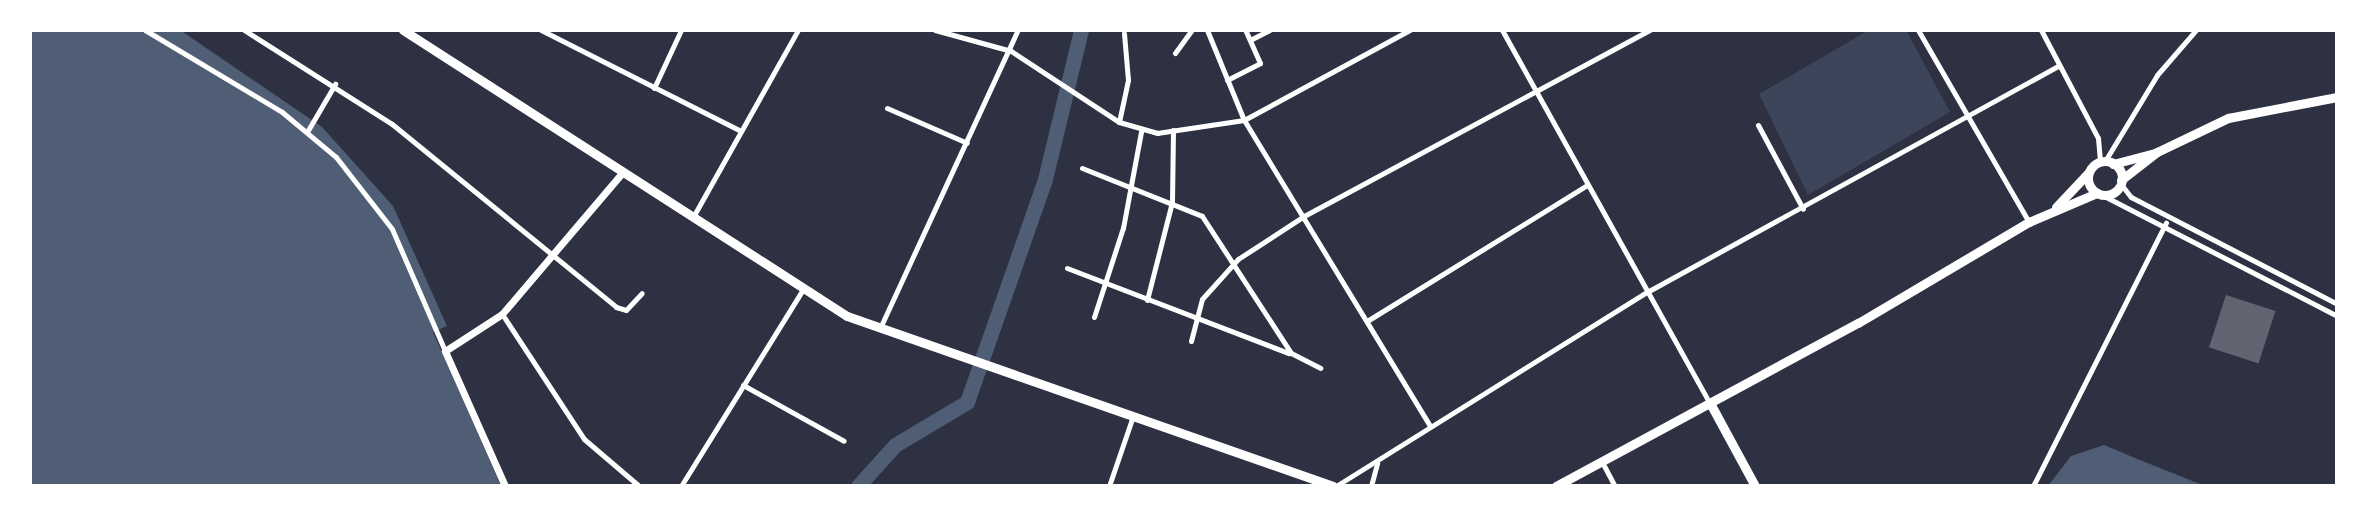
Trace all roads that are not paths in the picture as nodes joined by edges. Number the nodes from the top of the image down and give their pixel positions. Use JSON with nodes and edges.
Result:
{"nodes":[{"id":1,"x":145,"y":30,"type":"edge"},
{"id":2,"x":244,"y":30,"type":"edge"},
{"id":3,"x":403,"y":30,"type":"edge"},
{"id":4,"x":541,"y":30,"type":"edge"},
{"id":5,"x":681,"y":30,"type":"edge"},
{"id":6,"x":798,"y":30,"type":"edge"},
{"id":7,"x":934,"y":30,"type":"edge"},
{"id":8,"x":1018,"y":30,"type":"edge"},
{"id":9,"x":1192,"y":30,"type":"edge"},
{"id":10,"x":1207,"y":30,"type":"edge"},
{"id":11,"x":1245,"y":30,"type":"edge"},
{"id":12,"x":1270,"y":30,"type":"edge"},
{"id":13,"x":1410,"y":30,"type":"edge"},
{"id":14,"x":1502,"y":30,"type":"edge"},
{"id":15,"x":1650,"y":30,"type":"edge"},
{"id":16,"x":1918,"y":30,"type":"edge"},
{"id":17,"x":2041,"y":30,"type":"edge"},
{"id":18,"x":2193,"y":31,"type":"edge"},
{"id":19,"x":1124,"y":33,"type":"dead end"},
{"id":20,"x":1250,"y":40,"type":"junction"},
{"id":21,"x":1011,"y":51,"type":"junction"},
{"id":22,"x":1174,"y":53,"type":"dead end"},
{"id":23,"x":2058,"y":66,"type":"junction"},
{"id":24,"x":1227,"y":80,"type":"junction"},
{"id":25,"x":335,"y":84,"type":"junction"},
{"id":26,"x":654,"y":88,"type":"junction"},
{"id":27,"x":1536,"y":88,"type":"junction"},
{"id":28,"x":2337,"y":97,"type":"edge"},
{"id":29,"x":887,"y":108,"type":"dead end"},
{"id":30,"x":1967,"y":117,"type":"junction"},
{"id":31,"x":1244,"y":120,"type":"junction"},
{"id":32,"x":1119,"y":122,"type":"junction"},
{"id":33,"x":1758,"y":125,"type":"dead end"},
{"id":34,"x":741,"y":130,"type":"junction"},
{"id":35,"x":1173,"y":130,"type":"junction"},
{"id":36,"x":307,"y":132,"type":"junction"},
{"id":37,"x":1141,"y":132,"type":"junction"},
{"id":38,"x":967,"y":143,"type":"junction"},
{"id":39,"x":2157,"y":152,"type":"junction"},
{"id":40,"x":2106,"y":162,"type":"junction"},
{"id":41,"x":1082,"y":168,"type":"dead end"},
{"id":42,"x":2089,"y":172,"type":"junction"},
{"id":43,"x":622,"y":173,"type":"junction"},
{"id":44,"x":2121,"y":182,"type":"junction"},
{"id":45,"x":1587,"y":185,"type":"junction"},
{"id":46,"x":1129,"y":190,"type":"junction"},
{"id":47,"x":2100,"y":194,"type":"junction"},
{"id":48,"x":1172,"y":202,"type":"junction"},
{"id":49,"x":1803,"y":209,"type":"junction"},
{"id":50,"x":2054,"y":209,"type":"junction"},
{"id":51,"x":1304,"y":216,"type":"junction"},
{"id":52,"x":691,"y":219,"type":"junction"},
{"id":53,"x":2029,"y":222,"type":"junction"},
{"id":54,"x":2166,"y":224,"type":"junction"},
{"id":55,"x":552,"y":259,"type":"junction"},
{"id":56,"x":1230,"y":266,"type":"junction"},
{"id":57,"x":1067,"y":268,"type":"dead end"},
{"id":58,"x":1106,"y":282,"type":"junction"},
{"id":59,"x":802,"y":291,"type":"junction"},
{"id":60,"x":1647,"y":292,"type":"junction"},
{"id":61,"x":642,"y":293,"type":"dead end"},
{"id":62,"x":1147,"y":300,"type":"junction"},
{"id":63,"x":2337,"y":304,"type":"edge"},
{"id":64,"x":502,"y":314,"type":"junction"},
{"id":65,"x":2337,"y":316,"type":"edge"},
{"id":66,"x":1094,"y":317,"type":"dead end"},
{"id":67,"x":1195,"y":319,"type":"junction"},
{"id":68,"x":1367,"y":321,"type":"junction"},
{"id":69,"x":880,"y":328,"type":"junction"},
{"id":70,"x":1191,"y":340,"type":"dead end"},
{"id":71,"x":445,"y":351,"type":"junction"},
{"id":72,"x":1291,"y":353,"type":"junction"},
{"id":73,"x":1320,"y":368,"type":"dead end"},
{"id":74,"x":743,"y":386,"type":"junction"},
{"id":75,"x":1710,"y":403,"type":"junction"},
{"id":76,"x":1133,"y":416,"type":"junction"},
{"id":77,"x":1430,"y":426,"type":"junction"},
{"id":78,"x":844,"y":441,"type":"dead end"},
{"id":79,"x":1602,"y":462,"type":"junction"},
{"id":80,"x":1377,"y":463,"type":"junction"},
{"id":81,"x":505,"y":486,"type":"edge"},
{"id":82,"x":639,"y":486,"type":"edge"},
{"id":83,"x":681,"y":486,"type":"edge"},
{"id":84,"x":1109,"y":486,"type":"edge"},
{"id":85,"x":1334,"y":486,"type":"edge"},
{"id":86,"x":1371,"y":486,"type":"edge"},
{"id":87,"x":1556,"y":486,"type":"edge"},
{"id":88,"x":1615,"y":486,"type":"edge"},
{"id":89,"x":1755,"y":486,"type":"edge"},
{"id":90,"x":2033,"y":486,"type":"edge"}],
"edges":[{"from":1,"to":36,"type":"street"},
{"from":2,"to":25,"type":"street"},
{"from":3,"to":43,"type":"highway"},
{"from":4,"to":26,"type":"street"},
{"from":5,"to":26,"type":"street"},
{"from":6,"to":34,"type":"street"},
{"from":7,"to":21,"type":"street"},
{"from":8,"to":21,"type":"street"},
{"from":9,"to":22,"type":"street"},
{"from":10,"to":24,"type":"street"},
{"from":11,"to":20,"type":"street"},
{"from":12,"to":20,"type":"street"},
{"from":13,"to":31,"type":"street"},
{"from":14,"to":27,"type":"street"},
{"from":15,"to":27,"type":"street"},
{"from":16,"to":30,"type":"street"},
{"from":17,"to":23,"type":"street"},
{"from":18,"to":40,"type":"street"},
{"from":19,"to":32,"type":"street"},
{"from":20,"to":24,"type":"street"},
{"from":21,"to":32,"type":"street"},
{"from":21,"to":38,"type":"street"},
{"from":23,"to":30,"type":"street"},
{"from":23,"to":40,"type":"street"},
{"from":24,"to":31,"type":"street"},
{"from":25,"to":36,"type":"street"},
{"from":25,"to":55,"type":"street"},
{"from":26,"to":34,"type":"street"},
{"from":27,"to":45,"type":"street"},
{"from":27,"to":51,"type":"street"},
{"from":28,"to":39,"type":"highway"},
{"from":29,"to":38,"type":"street"},
{"from":30,"to":49,"type":"street"},
{"from":30,"to":53,"type":"street"},
{"from":31,"to":35,"type":"street"},
{"from":31,"to":51,"type":"street"},
{"from":32,"to":37,"type":"street"},
{"from":33,"to":49,"type":"street"},
{"from":34,"to":52,"type":"street"},
{"from":35,"to":37,"type":"street"},
{"from":35,"to":48,"type":"street"},
{"from":36,"to":71,"type":"street"},
{"from":37,"to":46,"type":"street"},
{"from":38,"to":69,"type":"street"},
{"from":39,"to":40,"type":"highway"},
{"from":39,"to":44,"type":"highway"},
{"from":40,"to":42,"type":"highway"},
{"from":40,"to":44,"type":"highway"},
{"from":41,"to":46,"type":"street"},
{"from":42,"to":47,"type":"highway"},
{"from":42,"to":50,"type":"highway"},
{"from":43,"to":52,"type":"highway"},
{"from":43,"to":55,"type":"street"},
{"from":44,"to":47,"type":"highway"},
{"from":44,"to":63,"type":"street"},
{"from":45,"to":60,"type":"street"},
{"from":45,"to":68,"type":"street"},
{"from":46,"to":48,"type":"street"},
{"from":46,"to":58,"type":"street"},
{"from":47,"to":50,"type":"highway"},
{"from":47,"to":54,"type":"street"},
{"from":48,"to":56,"type":"street"},
{"from":48,"to":62,"type":"street"},
{"from":49,"to":60,"type":"street"},
{"from":50,"to":53,"type":"highway"},
{"from":51,"to":56,"type":"street"},
{"from":51,"to":68,"type":"street"},
{"from":52,"to":59,"type":"highway"},
{"from":53,"to":75,"type":"highway"},
{"from":54,"to":65,"type":"street"},
{"from":54,"to":90,"type":"street"},
{"from":55,"to":61,"type":"street"},
{"from":55,"to":64,"type":"street"},
{"from":56,"to":67,"type":"street"},
{"from":56,"to":72,"type":"street"},
{"from":57,"to":58,"type":"street"},
{"from":58,"to":62,"type":"street"},
{"from":58,"to":66,"type":"street"},
{"from":59,"to":69,"type":"highway"},
{"from":59,"to":74,"type":"street"},
{"from":60,"to":75,"type":"street"},
{"from":60,"to":77,"type":"street"},
{"from":62,"to":67,"type":"street"},
{"from":64,"to":71,"type":"street"},
{"from":64,"to":82,"type":"street"},
{"from":67,"to":70,"type":"street"},
{"from":67,"to":72,"type":"street"},
{"from":68,"to":77,"type":"street"},
{"from":69,"to":76,"type":"highway"},
{"from":71,"to":81,"type":"street"},
{"from":72,"to":73,"type":"street"},
{"from":74,"to":78,"type":"street"},
{"from":74,"to":83,"type":"street"},
{"from":75,"to":79,"type":"highway"},
{"from":75,"to":89,"type":"highway"},
{"from":76,"to":84,"type":"street"},
{"from":76,"to":85,"type":"highway"},
{"from":77,"to":80,"type":"street"},
{"from":79,"to":87,"type":"highway"},
{"from":79,"to":88,"type":"street"},
{"from":80,"to":85,"type":"street"},
{"from":80,"to":86,"type":"street"}]}
